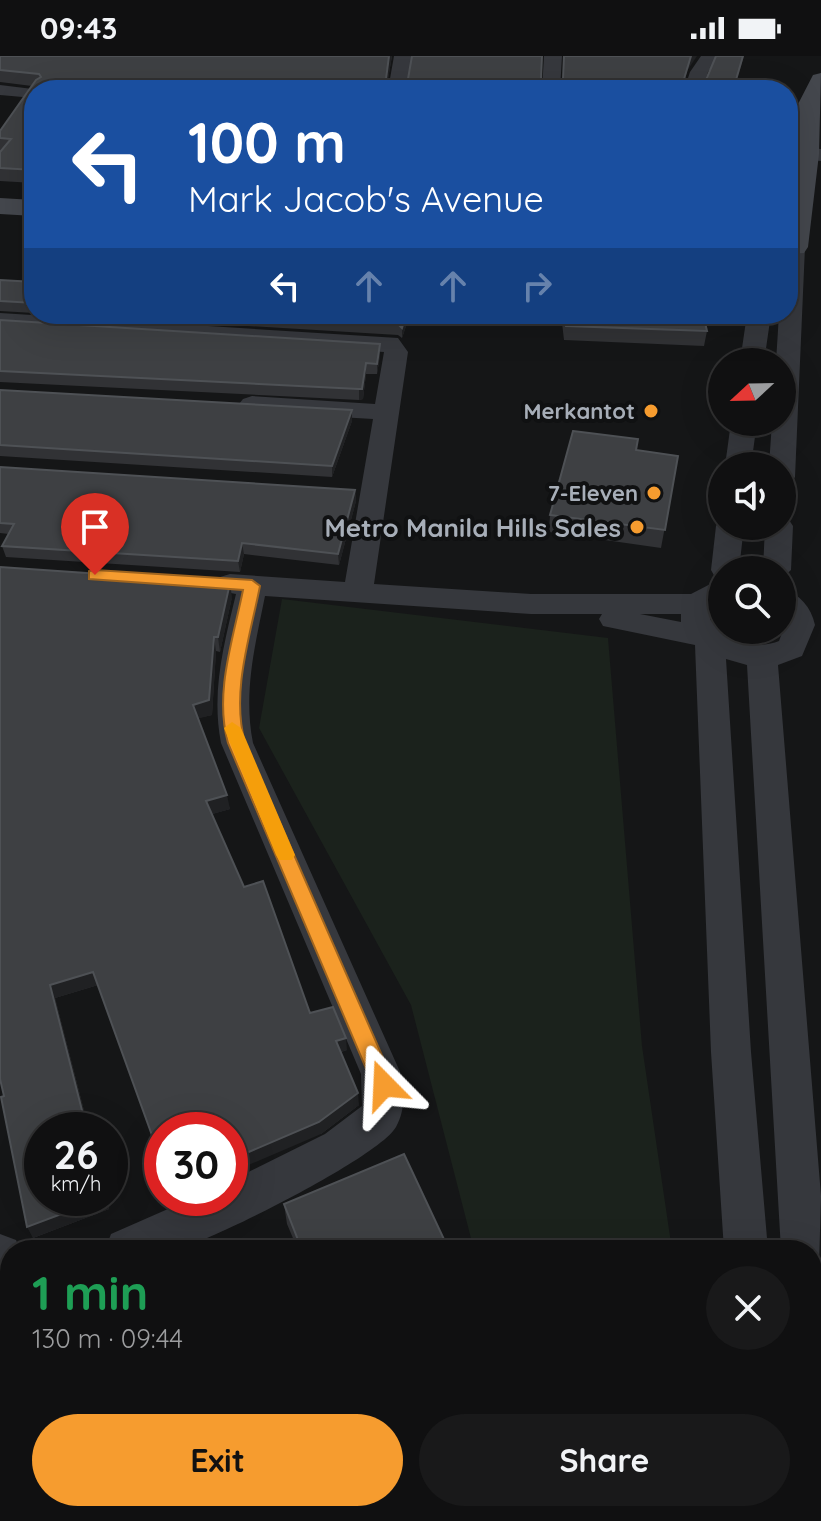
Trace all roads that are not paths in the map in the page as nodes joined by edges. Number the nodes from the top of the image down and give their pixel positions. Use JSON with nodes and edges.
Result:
{"nodes":[{"id":1,"x":403,"y":56,"type":"edge"},
{"id":2,"x":553,"y":56,"type":"edge"},
{"id":3,"x":710,"y":56,"type":"edge"},
{"id":4,"x":399,"y":80,"type":"edge"},
{"id":5,"x":552,"y":80,"type":"edge"},
{"id":6,"x":696,"y":80,"type":"edge"},
{"id":7,"x":821,"y":80,"type":"edge"},
{"id":8,"x":0,"y":90,"type":"edge"},
{"id":9,"x":24,"y":92,"type":"edge"},
{"id":10,"x":805,"y":154,"type":"edge"},
{"id":11,"x":0,"y":206,"type":"edge"},
{"id":12,"x":24,"y":207,"type":"edge"},
{"id":13,"x":801,"y":247,"type":"edge"},
{"id":14,"x":798,"y":283,"type":"edge"},
{"id":15,"x":0,"y":320,"type":"edge"},
{"id":16,"x":24,"y":321,"type":"edge"},
{"id":17,"x":73,"y":324,"type":"edge"},
{"id":18,"x":758,"y":324,"type":"edge"},
{"id":19,"x":795,"y":324,"type":"edge"},
{"id":20,"x":754,"y":348,"type":"edge"},
{"id":21,"x":231,"y":403,"type":"edge"},
{"id":22,"x":385,"y":412,"type":"junction"},
{"id":23,"x":784,"y":452,"type":"edge"},
{"id":24,"x":342,"y":489,"type":"edge"},
{"id":25,"x":373,"y":491,"type":"junction"},
{"id":26,"x":205,"y":582,"type":"edge"},
{"id":27,"x":252,"y":586,"type":"junction"},
{"id":28,"x":358,"y":592,"type":"junction"},
{"id":29,"x":708,"y":596,"type":"edge"},
{"id":30,"x":708,"y":599,"type":"edge"},
{"id":31,"x":531,"y":604,"type":"junction"},
{"id":32,"x":800,"y":610,"type":"edge"},
{"id":33,"x":707,"y":638,"type":"junction"},
{"id":34,"x":791,"y":650,"type":"edge"},
{"id":35,"x":149,"y":1240,"type":"edge"},
{"id":36,"x":745,"y":1240,"type":"edge"},
{"id":37,"x":803,"y":1240,"type":"edge"}],
"edges":[{"from":1,"to":4,"type":"street"},
{"from":2,"to":5,"type":"street"},
{"from":3,"to":6,"type":"street"},
{"from":7,"to":10,"type":"street"},
{"from":8,"to":9,"type":"street"},
{"from":10,"to":13,"type":"street"},
{"from":11,"to":12,"type":"street"},
{"from":13,"to":14,"type":"street"},
{"from":15,"to":16,"type":"street"},
{"from":17,"to":22,"type":"street"},
{"from":18,"to":20,"type":"street"},
{"from":19,"to":23,"type":"street"},
{"from":21,"to":22,"type":"street"},
{"from":22,"to":25,"type":"street"},
{"from":24,"to":25,"type":"street"},
{"from":25,"to":28,"type":"street"},
{"from":26,"to":27,"type":"street"},
{"from":27,"to":28,"type":"street"},
{"from":27,"to":35,"type":"street"},
{"from":28,"to":31,"type":"street"},
{"from":29,"to":31,"type":"street"},
{"from":30,"to":33,"type":"street"},
{"from":31,"to":33,"type":"street"},
{"from":32,"to":34,"type":"street"},
{"from":33,"to":34,"type":"street"},
{"from":33,"to":36,"type":"street"},
{"from":34,"to":37,"type":"street"}]}
